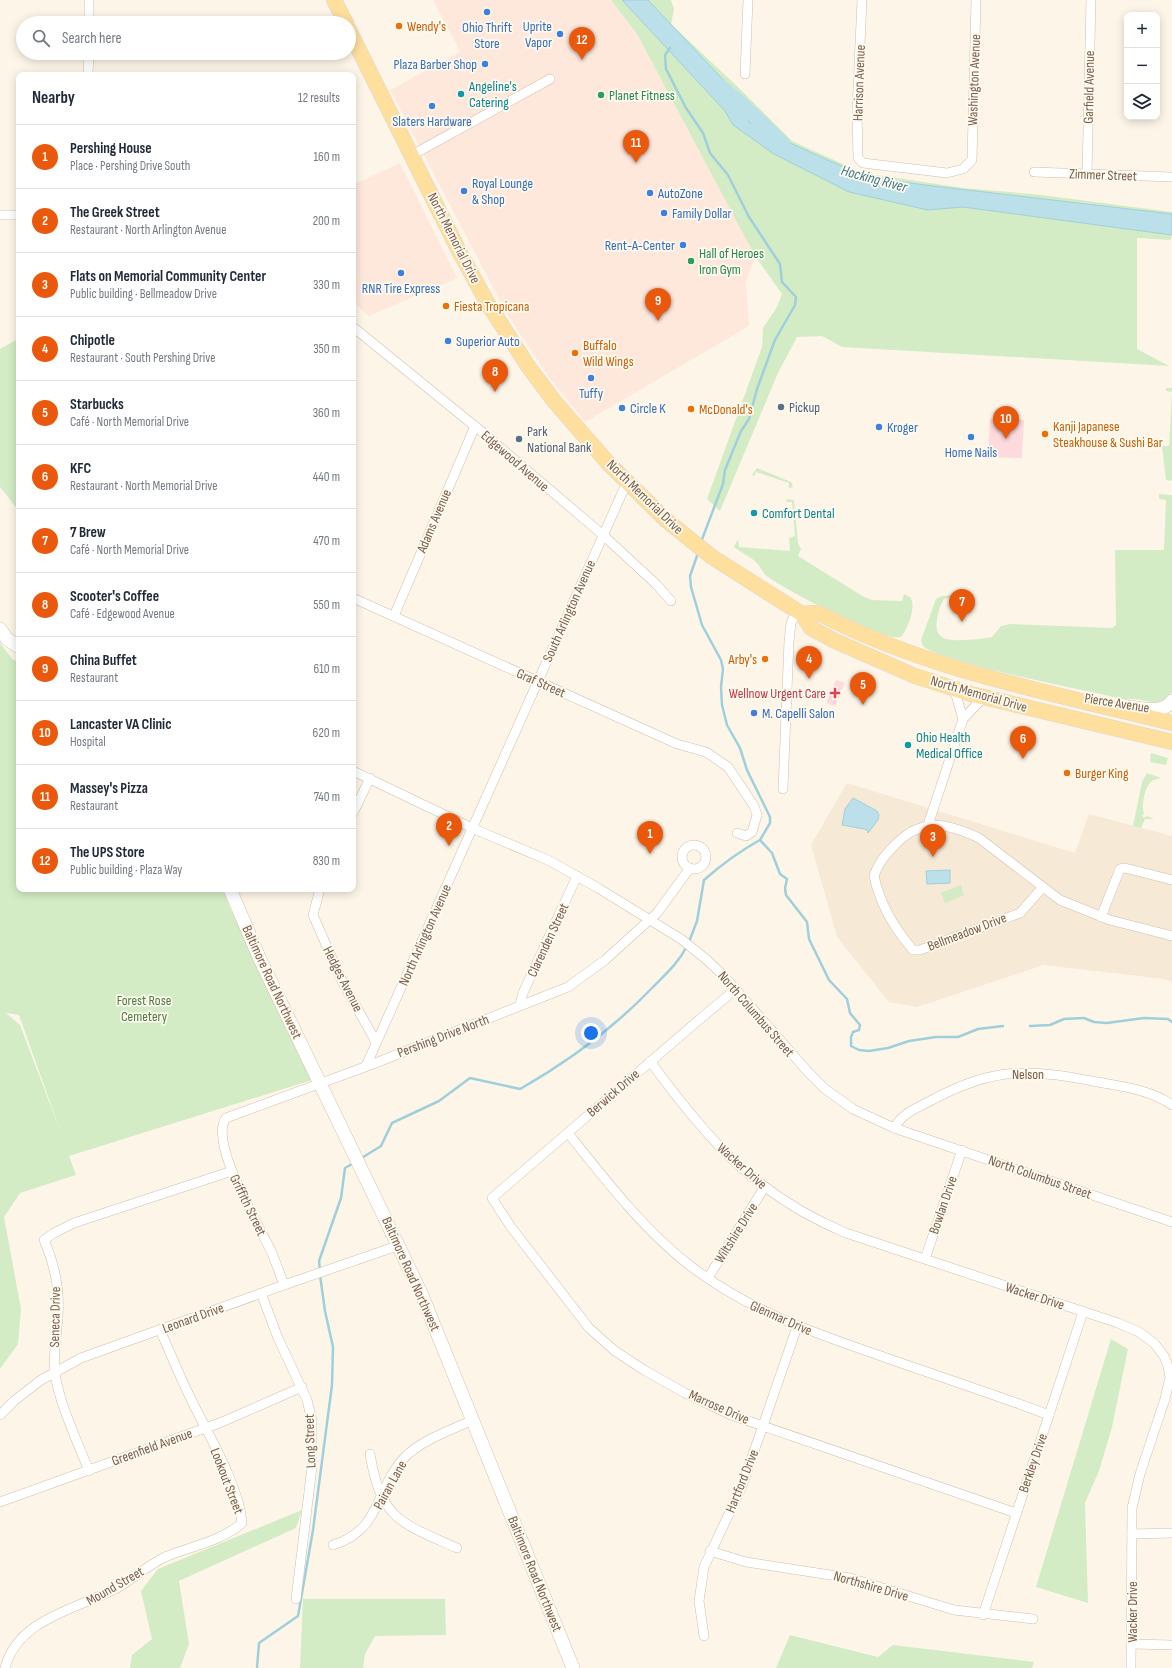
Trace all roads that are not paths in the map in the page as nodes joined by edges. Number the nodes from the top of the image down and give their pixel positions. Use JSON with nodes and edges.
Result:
{"nodes":[{"id":1,"x":89,"y":0,"type":"edge"},
{"id":2,"x":334,"y":0,"type":"edge"},
{"id":3,"x":748,"y":0,"type":"edge"},
{"id":4,"x":862,"y":0,"type":"edge"},
{"id":5,"x":976,"y":0,"type":"edge"},
{"id":6,"x":1091,"y":0,"type":"edge"},
{"id":7,"x":89,"y":16,"type":"edge"},
{"id":8,"x":342,"y":16,"type":"edge"},
{"id":9,"x":356,"y":44,"type":"edge"},
{"id":10,"x":89,"y":60,"type":"edge"},
{"id":11,"x":88,"y":72,"type":"edge"},
{"id":12,"x":745,"y":74,"type":"dead end"},
{"id":13,"x":550,"y":79,"type":"dead end"},
{"id":14,"x":412,"y":155,"type":"junction"},
{"id":15,"x":972,"y":160,"type":"joint"},
{"id":16,"x":1034,"y":172,"type":"dead end"},
{"id":17,"x":1087,"y":173,"type":"junction"},
{"id":18,"x":1172,"y":177,"type":"edge"},
{"id":19,"x":16,"y":215,"type":"edge"},
{"id":20,"x":0,"y":216,"type":"edge"},
{"id":21,"x":356,"y":329,"type":"edge"},
{"id":22,"x":475,"y":426,"type":"junction"},
{"id":23,"x":627,"y":482,"type":"junction"},
{"id":24,"x":603,"y":535,"type":"junction"},
{"id":25,"x":356,"y":599,"type":"edge"},
{"id":26,"x":671,"y":601,"type":"dead end"},
{"id":27,"x":799,"y":612,"type":"junction"},
{"id":28,"x":394,"y":616,"type":"junction"},
{"id":29,"x":0,"y":629,"type":"edge"},
{"id":30,"x":16,"y":645,"type":"edge"},
{"id":31,"x":537,"y":681,"type":"junction"},
{"id":32,"x":950,"y":688,"type":"junction"},
{"id":33,"x":1059,"y":696,"type":"junction"},
{"id":34,"x":987,"y":698,"type":"junction"},
{"id":35,"x":1172,"y":701,"type":"edge"},
{"id":36,"x":963,"y":719,"type":"junction"},
{"id":37,"x":1172,"y":723,"type":"edge"},
{"id":38,"x":1172,"y":742,"type":"edge"},
{"id":39,"x":356,"y":772,"type":"edge"},
{"id":40,"x":370,"y":778,"type":"junction"},
{"id":41,"x":783,"y":789,"type":"dead end"},
{"id":42,"x":356,"y":808,"type":"edge"},
{"id":43,"x":928,"y":825,"type":"junction"},
{"id":44,"x":472,"y":828,"type":"junction"},
{"id":45,"x":737,"y":833,"type":"dead end"},
{"id":46,"x":690,"y":868,"type":"dead end"},
{"id":47,"x":577,"y":876,"type":"junction"},
{"id":48,"x":1172,"y":880,"type":"edge"},
{"id":49,"x":1043,"y":887,"type":"junction"},
{"id":50,"x":231,"y":892,"type":"edge"},
{"id":51,"x":319,"y":892,"type":"edge"},
{"id":52,"x":1101,"y":917,"type":"junction"},
{"id":53,"x":649,"y":920,"type":"junction"},
{"id":54,"x":1172,"y":936,"type":"edge"},
{"id":55,"x":736,"y":990,"type":"junction"},
{"id":56,"x":520,"y":1004,"type":"junction"},
{"id":57,"x":376,"y":1042,"type":"junction"},
{"id":58,"x":650,"y":1061,"type":"junction"},
{"id":59,"x":366,"y":1066,"type":"junction"},
{"id":60,"x":321,"y":1083,"type":"junction"},
{"id":61,"x":1172,"y":1105,"type":"edge"},
{"id":62,"x":222,"y":1124,"type":"joint"},
{"id":63,"x":894,"y":1128,"type":"junction"},
{"id":64,"x":568,"y":1133,"type":"junction"},
{"id":65,"x":962,"y":1150,"type":"junction"},
{"id":66,"x":232,"y":1171,"type":"junction"},
{"id":67,"x":764,"y":1188,"type":"junction"},
{"id":68,"x":492,"y":1198,"type":"joint"},
{"id":69,"x":1172,"y":1222,"type":"edge"},
{"id":70,"x":400,"y":1245,"type":"junction"},
{"id":71,"x":925,"y":1259,"type":"junction"},
{"id":72,"x":708,"y":1278,"type":"junction"},
{"id":73,"x":284,"y":1284,"type":"junction"},
{"id":74,"x":261,"y":1293,"type":"junction"},
{"id":75,"x":1083,"y":1312,"type":"junction"},
{"id":76,"x":797,"y":1327,"type":"junction"},
{"id":77,"x":160,"y":1330,"type":"junction"},
{"id":78,"x":55,"y":1372,"type":"junction"},
{"id":79,"x":302,"y":1387,"type":"junction"},
{"id":80,"x":0,"y":1415,"type":"edge"},
{"id":81,"x":1049,"y":1415,"type":"junction"},
{"id":82,"x":473,"y":1420,"type":"junction"},
{"id":83,"x":763,"y":1426,"type":"junction"},
{"id":84,"x":205,"y":1428,"type":"junction"},
{"id":85,"x":370,"y":1454,"type":"dead end"},
{"id":86,"x":89,"y":1471,"type":"junction"},
{"id":87,"x":381,"y":1498,"type":"junction"},
{"id":88,"x":0,"y":1502,"type":"edge"},
{"id":89,"x":1016,"y":1513,"type":"junction"},
{"id":90,"x":242,"y":1523,"type":"joint"},
{"id":91,"x":1172,"y":1533,"type":"edge"},
{"id":92,"x":1132,"y":1534,"type":"junction"},
{"id":93,"x":333,"y":1545,"type":"dead end"},
{"id":94,"x":457,"y":1548,"type":"dead end"},
{"id":95,"x":710,"y":1551,"type":"junction"},
{"id":96,"x":296,"y":1599,"type":"dead end"},
{"id":97,"x":983,"y":1614,"type":"junction"},
{"id":98,"x":1033,"y":1619,"type":"dead end"},
{"id":99,"x":704,"y":1636,"type":"dead end"},
{"id":100,"x":1132,"y":1644,"type":"junction"},
{"id":101,"x":1172,"y":1645,"type":"edge"},
{"id":102,"x":5,"y":1668,"type":"edge"},
{"id":103,"x":573,"y":1668,"type":"edge"},
{"id":104,"x":1131,"y":1668,"type":"edge"}],
"edges":[{"from":1,"to":7,"type":"street"},
{"from":2,"to":8,"type":"main road"},
{"from":3,"to":12,"type":"street"},
{"from":4,"to":15,"type":"street","name":"Harrison Avenue"},
{"from":5,"to":15,"type":"street","name":"Washington Avenue"},
{"from":6,"to":17,"type":"street","name":"Garfield Avenue"},
{"from":9,"to":14,"type":"main road","name":"North Memorial Drive"},
{"from":10,"to":11,"type":"street"},
{"from":13,"to":14,"type":"street"},
{"from":14,"to":23,"type":"main road","name":"North Memorial Drive"},
{"from":16,"to":17,"type":"street","name":"Zimmer Street"},
{"from":17,"to":18,"type":"street","name":"Zimmer Street"},
{"from":19,"to":20,"type":"street"},
{"from":21,"to":22,"type":"street","name":"Edgewood Avenue"},
{"from":22,"to":24,"type":"street","name":"Edgewood Avenue"},
{"from":22,"to":28,"type":"street","name":"Adams Avenue"},
{"from":23,"to":24,"type":"street","name":"South Arlington Avenue"},
{"from":23,"to":27,"type":"main road","name":"North Memorial Drive"},
{"from":24,"to":26,"type":"street","name":"Edgewood Avenue"},
{"from":24,"to":31,"type":"street","name":"South Arlington Avenue"},
{"from":25,"to":28,"type":"street","name":"Graf Street"},
{"from":27,"to":32,"type":"main road","name":"North Memorial Drive"},
{"from":27,"to":33,"type":"main road","name":"North Memorial Drive"},
{"from":27,"to":41,"type":"street"},
{"from":28,"to":31,"type":"street","name":"Graf Street"},
{"from":29,"to":30,"type":"main road"},
{"from":31,"to":44,"type":"street","name":"South Arlington Avenue"},
{"from":31,"to":45,"type":"street","name":"Graf Street"},
{"from":32,"to":34,"type":"main road","name":"North Memorial Drive"},
{"from":32,"to":36,"type":"street"},
{"from":33,"to":35,"type":"main road","name":"Pierce Avenue"},
{"from":33,"to":37,"type":"main road","name":"North Memorial Drive"},
{"from":34,"to":36,"type":"street"},
{"from":34,"to":38,"type":"main road","name":"North Memorial Drive"},
{"from":36,"to":43,"type":"street"},
{"from":39,"to":40,"type":"street","name":"North Columbus Street"},
{"from":40,"to":42,"type":"street"},
{"from":40,"to":44,"type":"street","name":"North Columbus Street"},
{"from":43,"to":49,"type":"street","name":"Bellmeadow Drive"},
{"from":43,"to":49,"type":"street","name":"Bellmeadow Drive"},
{"from":44,"to":47,"type":"street","name":"North Columbus Street"},
{"from":44,"to":57,"type":"street","name":"North Arlington Avenue"},
{"from":46,"to":53,"type":"street","name":"Pershing Drive North"},
{"from":47,"to":53,"type":"street","name":"North Columbus Street"},
{"from":47,"to":56,"type":"street","name":"Clarenden Street"},
{"from":48,"to":52,"type":"street"},
{"from":49,"to":52,"type":"street","name":"Bellmeadow Drive"},
{"from":50,"to":60,"type":"main road","name":"Baltimore Road Northwest"},
{"from":51,"to":57,"type":"street","name":"Hedges Avenue"},
{"from":52,"to":54,"type":"street","name":"Bellmeadow Drive"},
{"from":53,"to":55,"type":"street","name":"North Columbus Street"},
{"from":53,"to":56,"type":"street","name":"Pershing Drive North"},
{"from":55,"to":58,"type":"street","name":"Berwick Drive"},
{"from":55,"to":63,"type":"street","name":"North Columbus Street"},
{"from":56,"to":59,"type":"street","name":"Pershing Drive North"},
{"from":57,"to":59,"type":"street","name":"North Arlington Avenue"},
{"from":58,"to":64,"type":"street","name":"Berwick Drive"},
{"from":58,"to":67,"type":"street","name":"Wacker Drive"},
{"from":59,"to":60,"type":"street","name":"Pershing Drive North"},
{"from":60,"to":62,"type":"street","name":"Pershing Drive North"},
{"from":60,"to":70,"type":"main road","name":"Baltimore Road Northwest"},
{"from":61,"to":63,"type":"street","name":"Nelson"},
{"from":62,"to":66,"type":"street","name":"Griffith Street"},
{"from":63,"to":65,"type":"street","name":"North Columbus Street"},
{"from":64,"to":68,"type":"street","name":"Berwick Drive"},
{"from":64,"to":72,"type":"street","name":"Glenmar Drive"},
{"from":65,"to":69,"type":"street","name":"North Columbus Street"},
{"from":65,"to":71,"type":"street","name":"Bowlan Drive"},
{"from":66,"to":73,"type":"street","name":"Griffith Street"},
{"from":66,"to":78,"type":"street","name":"Seneca Drive"},
{"from":67,"to":71,"type":"street","name":"Wacker Drive"},
{"from":67,"to":72,"type":"street","name":"Wiltshire Drive"},
{"from":68,"to":83,"type":"street","name":"Marrose Drive"},
{"from":70,"to":73,"type":"street","name":"Leonard Drive"},
{"from":70,"to":82,"type":"main road","name":"Baltimore Road Northwest"},
{"from":71,"to":75,"type":"street","name":"Wacker Drive"},
{"from":72,"to":76,"type":"street","name":"Glenmar Drive"},
{"from":73,"to":74,"type":"street","name":"Leonard Drive"},
{"from":74,"to":77,"type":"street","name":"Leonard Drive"},
{"from":74,"to":79,"type":"street","name":"Long Street"},
{"from":75,"to":81,"type":"street","name":"Berkley Drive"},
{"from":75,"to":92,"type":"street","name":"Wacker Drive"},
{"from":76,"to":81,"type":"street","name":"Glenmar Drive"},
{"from":76,"to":83,"type":"street","name":"Hartford Drive"},
{"from":77,"to":78,"type":"street","name":"Leonard Drive"},
{"from":77,"to":84,"type":"street","name":"Lookout Street"},
{"from":78,"to":80,"type":"street","name":"Leonard Drive"},
{"from":78,"to":86,"type":"street","name":"Seneca Drive"},
{"from":79,"to":84,"type":"street","name":"Greenfield Avenue"},
{"from":79,"to":96,"type":"street","name":"Long Street"},
{"from":81,"to":89,"type":"street","name":"Berkley Drive"},
{"from":82,"to":87,"type":"street","name":"Pairan Lane"},
{"from":82,"to":103,"type":"main road","name":"Baltimore Road Northwest"},
{"from":83,"to":89,"type":"street","name":"Marrose Drive"},
{"from":83,"to":95,"type":"street","name":"Hartford Drive"},
{"from":84,"to":86,"type":"street","name":"Greenfield Avenue"},
{"from":84,"to":90,"type":"street","name":"Lookout Street"},
{"from":85,"to":87,"type":"street"},
{"from":86,"to":88,"type":"street","name":"Greenfield Avenue"},
{"from":87,"to":93,"type":"street","name":"Pairan Lane"},
{"from":87,"to":94,"type":"street"},
{"from":89,"to":97,"type":"street","name":"Berkley Drive"},
{"from":90,"to":102,"type":"street","name":"Mound Street"},
{"from":91,"to":92,"type":"street"},
{"from":92,"to":100,"type":"street","name":"Wacker Drive"},
{"from":95,"to":97,"type":"street","name":"Northshire Drive"},
{"from":95,"to":99,"type":"street","name":"Hartford Drive"},
{"from":97,"to":98,"type":"street","name":"Northshire Drive"},
{"from":100,"to":101,"type":"street"},
{"from":100,"to":104,"type":"street","name":"Wacker Drive"}]}
